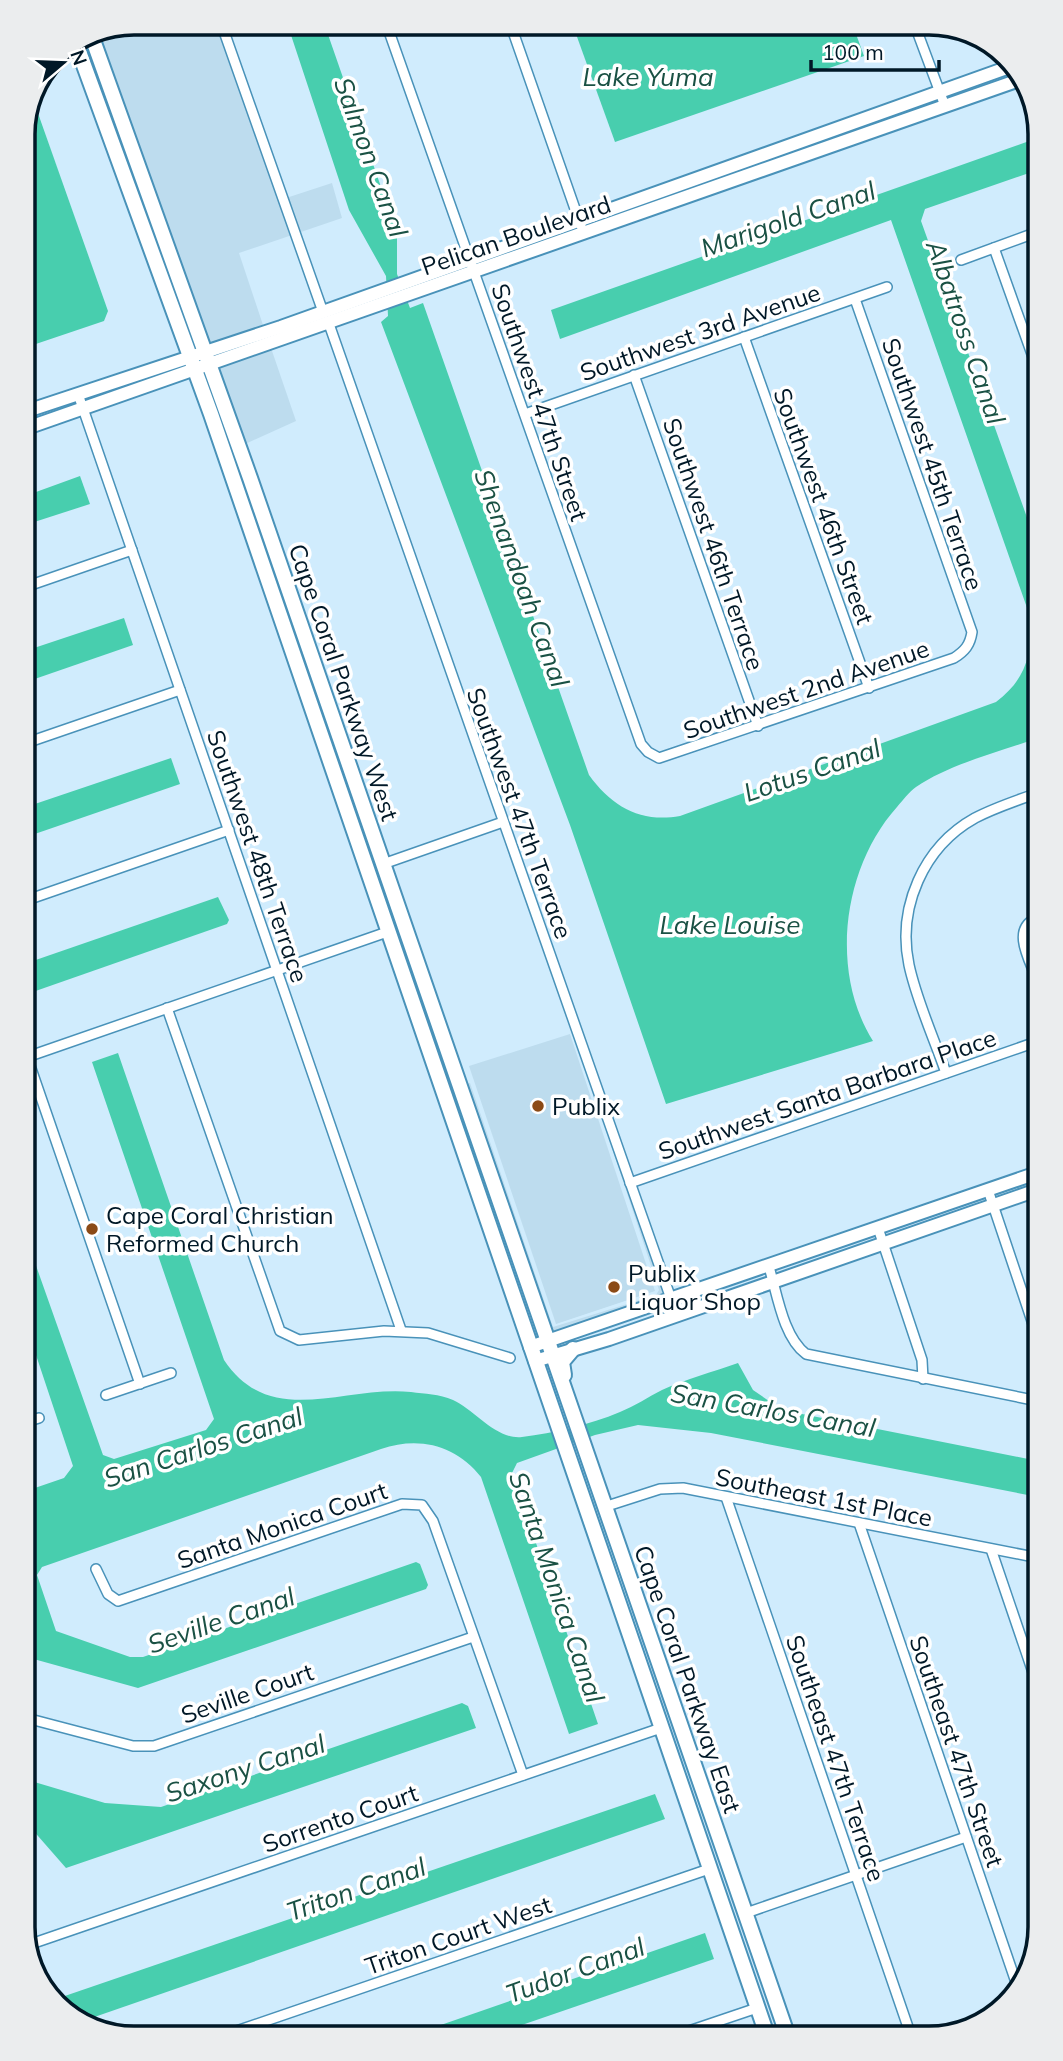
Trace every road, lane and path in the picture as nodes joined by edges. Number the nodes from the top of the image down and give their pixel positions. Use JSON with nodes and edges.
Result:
{"nodes":[{"id":1,"x":224,"y":35,"type":"edge"},
{"id":2,"x":390,"y":35,"type":"edge"},
{"id":3,"x":514,"y":35,"type":"edge"},
{"id":4,"x":918,"y":35,"type":"edge"},
{"id":5,"x":94,"y":44,"type":"edge"},
{"id":6,"x":79,"y":52,"type":"edge"},
{"id":7,"x":1003,"y":69,"type":"edge"},
{"id":8,"x":1013,"y":82,"type":"edge"},
{"id":9,"x":939,"y":92,"type":"junction"},
{"id":10,"x":945,"y":106,"type":"junction"},
{"id":11,"x":579,"y":220,"type":"junction"},
{"id":12,"x":583,"y":234,"type":"junction"},
{"id":13,"x":1028,"y":236,"type":"edge"},
{"id":14,"x":995,"y":248,"type":"junction"},
{"id":15,"x":961,"y":260,"type":"dead end"},
{"id":16,"x":472,"y":266,"type":"junction"},
{"id":17,"x":887,"y":287,"type":"dead end"},
{"id":18,"x":855,"y":299,"type":"junction"},
{"id":19,"x":326,"y":318,"type":"junction"},
{"id":20,"x":744,"y":337,"type":"junction"},
{"id":21,"x":1028,"y":343,"type":"edge"},
{"id":22,"x":207,"y":358,"type":"junction"},
{"id":23,"x":192,"y":363,"type":"junction"},
{"id":24,"x":634,"y":375,"type":"junction"},
{"id":25,"x":78,"y":394,"type":"junction"},
{"id":26,"x":35,"y":408,"type":"edge"},
{"id":27,"x":83,"y":409,"type":"junction"},
{"id":28,"x":525,"y":414,"type":"junction"},
{"id":29,"x":35,"y":425,"type":"edge"},
{"id":30,"x":132,"y":550,"type":"junction"},
{"id":31,"x":35,"y":584,"type":"edge"},
{"id":32,"x":971,"y":642,"type":"joint"},
{"id":33,"x":869,"y":688,"type":"junction"},
{"id":34,"x":180,"y":690,"type":"junction"},
{"id":35,"x":758,"y":726,"type":"junction"},
{"id":36,"x":35,"y":740,"type":"edge"},
{"id":37,"x":648,"y":752,"type":"joint"},
{"id":38,"x":333,"y":771,"type":"junction"},
{"id":39,"x":1028,"y":797,"type":"edge"},
{"id":40,"x":503,"y":822,"type":"junction"},
{"id":41,"x":229,"y":830,"type":"junction"},
{"id":42,"x":383,"y":864,"type":"junction"},
{"id":43,"x":35,"y":897,"type":"edge"},
{"id":44,"x":1028,"y":925,"type":"edge"},
{"id":45,"x":390,"y":931,"type":"junction"},
{"id":46,"x":1028,"y":955,"type":"edge"},
{"id":47,"x":277,"y":969,"type":"junction"},
{"id":48,"x":167,"y":1008,"type":"junction"},
{"id":49,"x":438,"y":1023,"type":"junction"},
{"id":50,"x":1028,"y":1045,"type":"edge"},
{"id":51,"x":35,"y":1054,"type":"edge"},
{"id":52,"x":946,"y":1073,"type":"junction"},
{"id":53,"x":440,"y":1077,"type":"junction"},
{"id":54,"x":35,"y":1080,"type":"edge"},
{"id":55,"x":489,"y":1172,"type":"junction"},
{"id":56,"x":1028,"y":1176,"type":"edge"},
{"id":57,"x":630,"y":1183,"type":"junction"},
{"id":58,"x":988,"y":1190,"type":"junction"},
{"id":59,"x":1028,"y":1193,"type":"edge"},
{"id":60,"x":993,"y":1205,"type":"junction"},
{"id":61,"x":878,"y":1228,"type":"junction"},
{"id":62,"x":883,"y":1244,"type":"junction"},
{"id":63,"x":769,"y":1267,"type":"junction"},
{"id":64,"x":773,"y":1282,"type":"junction"},
{"id":65,"x":671,"y":1299,"type":"junction"},
{"id":66,"x":1028,"y":1309,"type":"edge"},
{"id":67,"x":677,"y":1316,"type":"junction"},
{"id":68,"x":401,"y":1331,"type":"junction"},
{"id":69,"x":550,"y":1349,"type":"junction"},
{"id":70,"x":573,"y":1349,"type":"junction"},
{"id":71,"x":533,"y":1354,"type":"junction"},
{"id":72,"x":510,"y":1358,"type":"dead end"},
{"id":73,"x":171,"y":1373,"type":"dead end"},
{"id":74,"x":923,"y":1378,"type":"junction"},
{"id":75,"x":140,"y":1384,"type":"junction"},
{"id":76,"x":106,"y":1395,"type":"dead end"},
{"id":77,"x":1028,"y":1399,"type":"edge"},
{"id":78,"x":577,"y":1420,"type":"junction"},
{"id":79,"x":726,"y":1497,"type":"junction"},
{"id":80,"x":604,"y":1507,"type":"junction"},
{"id":81,"x":859,"y":1523,"type":"junction"},
{"id":82,"x":991,"y":1549,"type":"junction"},
{"id":83,"x":1028,"y":1556,"type":"edge"},
{"id":84,"x":96,"y":1569,"type":"dead end"},
{"id":85,"x":473,"y":1637,"type":"junction"},
{"id":86,"x":633,"y":1648,"type":"junction"},
{"id":87,"x":1028,"y":1658,"type":"edge"},
{"id":88,"x":678,"y":1719,"type":"junction"},
{"id":89,"x":35,"y":1720,"type":"edge"},
{"id":90,"x":661,"y":1728,"type":"junction"},
{"id":91,"x":523,"y":1775,"type":"junction"},
{"id":92,"x":710,"y":1810,"type":"junction"},
{"id":93,"x":967,"y":1837,"type":"junction"},
{"id":94,"x":709,"y":1869,"type":"junction"},
{"id":95,"x":856,"y":1876,"type":"junction"},
{"id":96,"x":746,"y":1913,"type":"junction"},
{"id":97,"x":37,"y":1941,"type":"edge"},
{"id":98,"x":761,"y":1956,"type":"junction"},
{"id":99,"x":743,"y":1967,"type":"junction"},
{"id":100,"x":1014,"y":1977,"type":"edge"},
{"id":101,"x":757,"y":2007,"type":"junction"},
{"id":102,"x":251,"y":2026,"type":"edge"},
{"id":103,"x":703,"y":2026,"type":"edge"},
{"id":104,"x":764,"y":2026,"type":"edge"},
{"id":105,"x":774,"y":2026,"type":"edge"},
{"id":106,"x":784,"y":2026,"type":"edge"},
{"id":107,"x":908,"y":2026,"type":"edge"}],
"edges":[{"from":1,"to":19,"type":"street","name":"Southwest 47th Terrace"},
{"from":2,"to":16,"type":"street","name":"Southwest 47th Street"},
{"from":3,"to":11,"type":"street"},
{"from":4,"to":9,"type":"street"},
{"from":5,"to":22,"type":"main road","name":"Cape Coral Parkway West"},
{"from":6,"to":23,"type":"main road","name":"Cape Coral Parkway West"},
{"from":7,"to":9,"type":"street","name":"Pelican Boulevard"},
{"from":8,"to":10,"type":"street","name":"Pelican Boulevard"},
{"from":9,"to":10,"type":"street"},
{"from":9,"to":11,"type":"street","name":"Pelican Boulevard"},
{"from":10,"to":12,"type":"street","name":"Pelican Boulevard"},
{"from":11,"to":12,"type":"street"},
{"from":11,"to":16,"type":"street","name":"Pelican Boulevard"},
{"from":12,"to":16,"type":"street","name":"Pelican Boulevard"},
{"from":13,"to":14,"type":"street"},
{"from":14,"to":15,"type":"street"},
{"from":14,"to":21,"type":"street"},
{"from":16,"to":19,"type":"street","name":"Pelican Boulevard"},
{"from":16,"to":28,"type":"street","name":"Southwest 47th Street"},
{"from":17,"to":18,"type":"street","name":"Southwest 3rd Avenue"},
{"from":18,"to":20,"type":"street","name":"Southwest 3rd Avenue"},
{"from":18,"to":32,"type":"street","name":"Southwest 45th Terrace"},
{"from":19,"to":22,"type":"street","name":"Pelican Boulevard"},
{"from":19,"to":40,"type":"street","name":"Southwest 47th Terrace"},
{"from":20,"to":24,"type":"street","name":"Southwest 3rd Avenue"},
{"from":20,"to":33,"type":"street","name":"Southwest 46th Street"},
{"from":22,"to":23,"type":"street","name":"Pelican Boulevard"},
{"from":22,"to":42,"type":"main road","name":"Cape Coral Parkway West"},
{"from":23,"to":25,"type":"street","name":"Pelican Boulevard"},
{"from":23,"to":27,"type":"street","name":"Pelican Boulevard"},
{"from":23,"to":38,"type":"main road","name":"Cape Coral Parkway West"},
{"from":24,"to":28,"type":"street","name":"Southwest 3rd Avenue"},
{"from":24,"to":35,"type":"street","name":"Southwest 46th Terrace"},
{"from":25,"to":26,"type":"street","name":"Pelican Boulevard"},
{"from":25,"to":27,"type":"street","name":"Southwest 48th Terrace"},
{"from":27,"to":29,"type":"street","name":"Pelican Boulevard"},
{"from":27,"to":30,"type":"street","name":"Southwest 48th Terrace"},
{"from":28,"to":37,"type":"street","name":"Southwest 47th Street"},
{"from":30,"to":31,"type":"street"},
{"from":30,"to":34,"type":"street","name":"Southwest 48th Terrace"},
{"from":32,"to":33,"type":"street","name":"Southwest 2nd Avenue"},
{"from":33,"to":35,"type":"street","name":"Southwest 2nd Avenue"},
{"from":34,"to":36,"type":"street"},
{"from":34,"to":41,"type":"street","name":"Southwest 48th Terrace"},
{"from":35,"to":37,"type":"street","name":"Southwest 2nd Avenue"},
{"from":38,"to":42,"type":"main road"},
{"from":38,"to":45,"type":"main road","name":"Cape Coral Parkway West"},
{"from":39,"to":52,"type":"street"},
{"from":40,"to":42,"type":"street"},
{"from":40,"to":57,"type":"street","name":"Southwest 47th Terrace"},
{"from":41,"to":43,"type":"street"},
{"from":41,"to":47,"type":"street","name":"Southwest 48th Terrace"},
{"from":42,"to":49,"type":"main road","name":"Cape Coral Parkway West"},
{"from":44,"to":46,"type":"street"},
{"from":45,"to":47,"type":"street"},
{"from":45,"to":49,"type":"main road"},
{"from":45,"to":53,"type":"main road","name":"Cape Coral Parkway West"},
{"from":47,"to":48,"type":"street"},
{"from":47,"to":68,"type":"street","name":"Southwest 48th Terrace"},
{"from":48,"to":51,"type":"street"},
{"from":48,"to":68,"type":"street"},
{"from":49,"to":55,"type":"main road","name":"Cape Coral Parkway West"},
{"from":50,"to":52,"type":"street","name":"Southwest Santa Barbara Place"},
{"from":52,"to":57,"type":"street","name":"Southwest Santa Barbara Place"},
{"from":53,"to":55,"type":"main road"},
{"from":53,"to":71,"type":"main road","name":"Cape Coral Parkway West"},
{"from":54,"to":75,"type":"street"},
{"from":55,"to":69,"type":"main road","name":"Cape Coral Parkway West"},
{"from":56,"to":58,"type":"street"},
{"from":57,"to":65,"type":"street","name":"Southwest 47th Terrace"},
{"from":58,"to":60,"type":"street"},
{"from":58,"to":61,"type":"street"},
{"from":59,"to":60,"type":"street"},
{"from":60,"to":62,"type":"street"},
{"from":60,"to":66,"type":"street"},
{"from":61,"to":62,"type":"street"},
{"from":61,"to":63,"type":"street"},
{"from":62,"to":64,"type":"street"},
{"from":62,"to":74,"type":"street"},
{"from":63,"to":64,"type":"street"},
{"from":63,"to":65,"type":"street"},
{"from":64,"to":67,"type":"street"},
{"from":64,"to":74,"type":"street"},
{"from":65,"to":67,"type":"street","name":"Southwest 47th Terrace"},
{"from":65,"to":69,"type":"street"},
{"from":67,"to":70,"type":"street"},
{"from":68,"to":72,"type":"street"},
{"from":69,"to":70,"type":"street"},
{"from":69,"to":71,"type":"street"},
{"from":69,"to":78,"type":"main road"},
{"from":70,"to":78,"type":"main road"},
{"from":71,"to":86,"type":"main road","name":"Cape Coral Parkway East"},
{"from":73,"to":75,"type":"street"},
{"from":74,"to":77,"type":"street"},
{"from":75,"to":76,"type":"street"},
{"from":78,"to":80,"type":"main road","name":"Cape Coral Parkway East"},
{"from":79,"to":80,"type":"street","name":"Southeast 1st Place"},
{"from":79,"to":81,"type":"street","name":"Southeast 1st Place"},
{"from":79,"to":95,"type":"street","name":"Southeast 47th Terrace"},
{"from":80,"to":88,"type":"main road","name":"Cape Coral Parkway East"},
{"from":81,"to":82,"type":"street","name":"Southeast 1st Place"},
{"from":81,"to":93,"type":"street","name":"Southeast 47th Street"},
{"from":82,"to":83,"type":"street","name":"Southeast 1st Place"},
{"from":82,"to":87,"type":"street"},
{"from":84,"to":85,"type":"street","name":"Santa Monica Court"},
{"from":85,"to":89,"type":"street","name":"Seville Court"},
{"from":85,"to":91,"type":"street","name":"Santa Monica Court"},
{"from":86,"to":88,"type":"main road"},
{"from":86,"to":90,"type":"main road","name":"Cape Coral Parkway East"},
{"from":88,"to":92,"type":"main road","name":"Cape Coral Parkway East"},
{"from":90,"to":91,"type":"street","name":"Sorrento Court"},
{"from":90,"to":92,"type":"main road"},
{"from":90,"to":94,"type":"main road","name":"Cape Coral Parkway East"},
{"from":91,"to":97,"type":"street","name":"Sorrento Court"},
{"from":92,"to":96,"type":"main road","name":"Cape Coral Parkway East"},
{"from":93,"to":95,"type":"street"},
{"from":93,"to":100,"type":"street","name":"Southeast 47th Street"},
{"from":94,"to":98,"type":"main road"},
{"from":94,"to":99,"type":"main road","name":"Cape Coral Parkway East"},
{"from":94,"to":102,"type":"street","name":"Triton Court West"},
{"from":95,"to":96,"type":"street"},
{"from":95,"to":107,"type":"street","name":"Southeast 47th Terrace"},
{"from":96,"to":98,"type":"main road","name":"Cape Coral Parkway East"},
{"from":98,"to":106,"type":"main road","name":"Cape Coral Parkway East"},
{"from":99,"to":101,"type":"main road","name":"Cape Coral Parkway East"},
{"from":99,"to":105,"type":"main road"},
{"from":101,"to":103,"type":"street"},
{"from":101,"to":104,"type":"main road","name":"Cape Coral Parkway East"}]}
